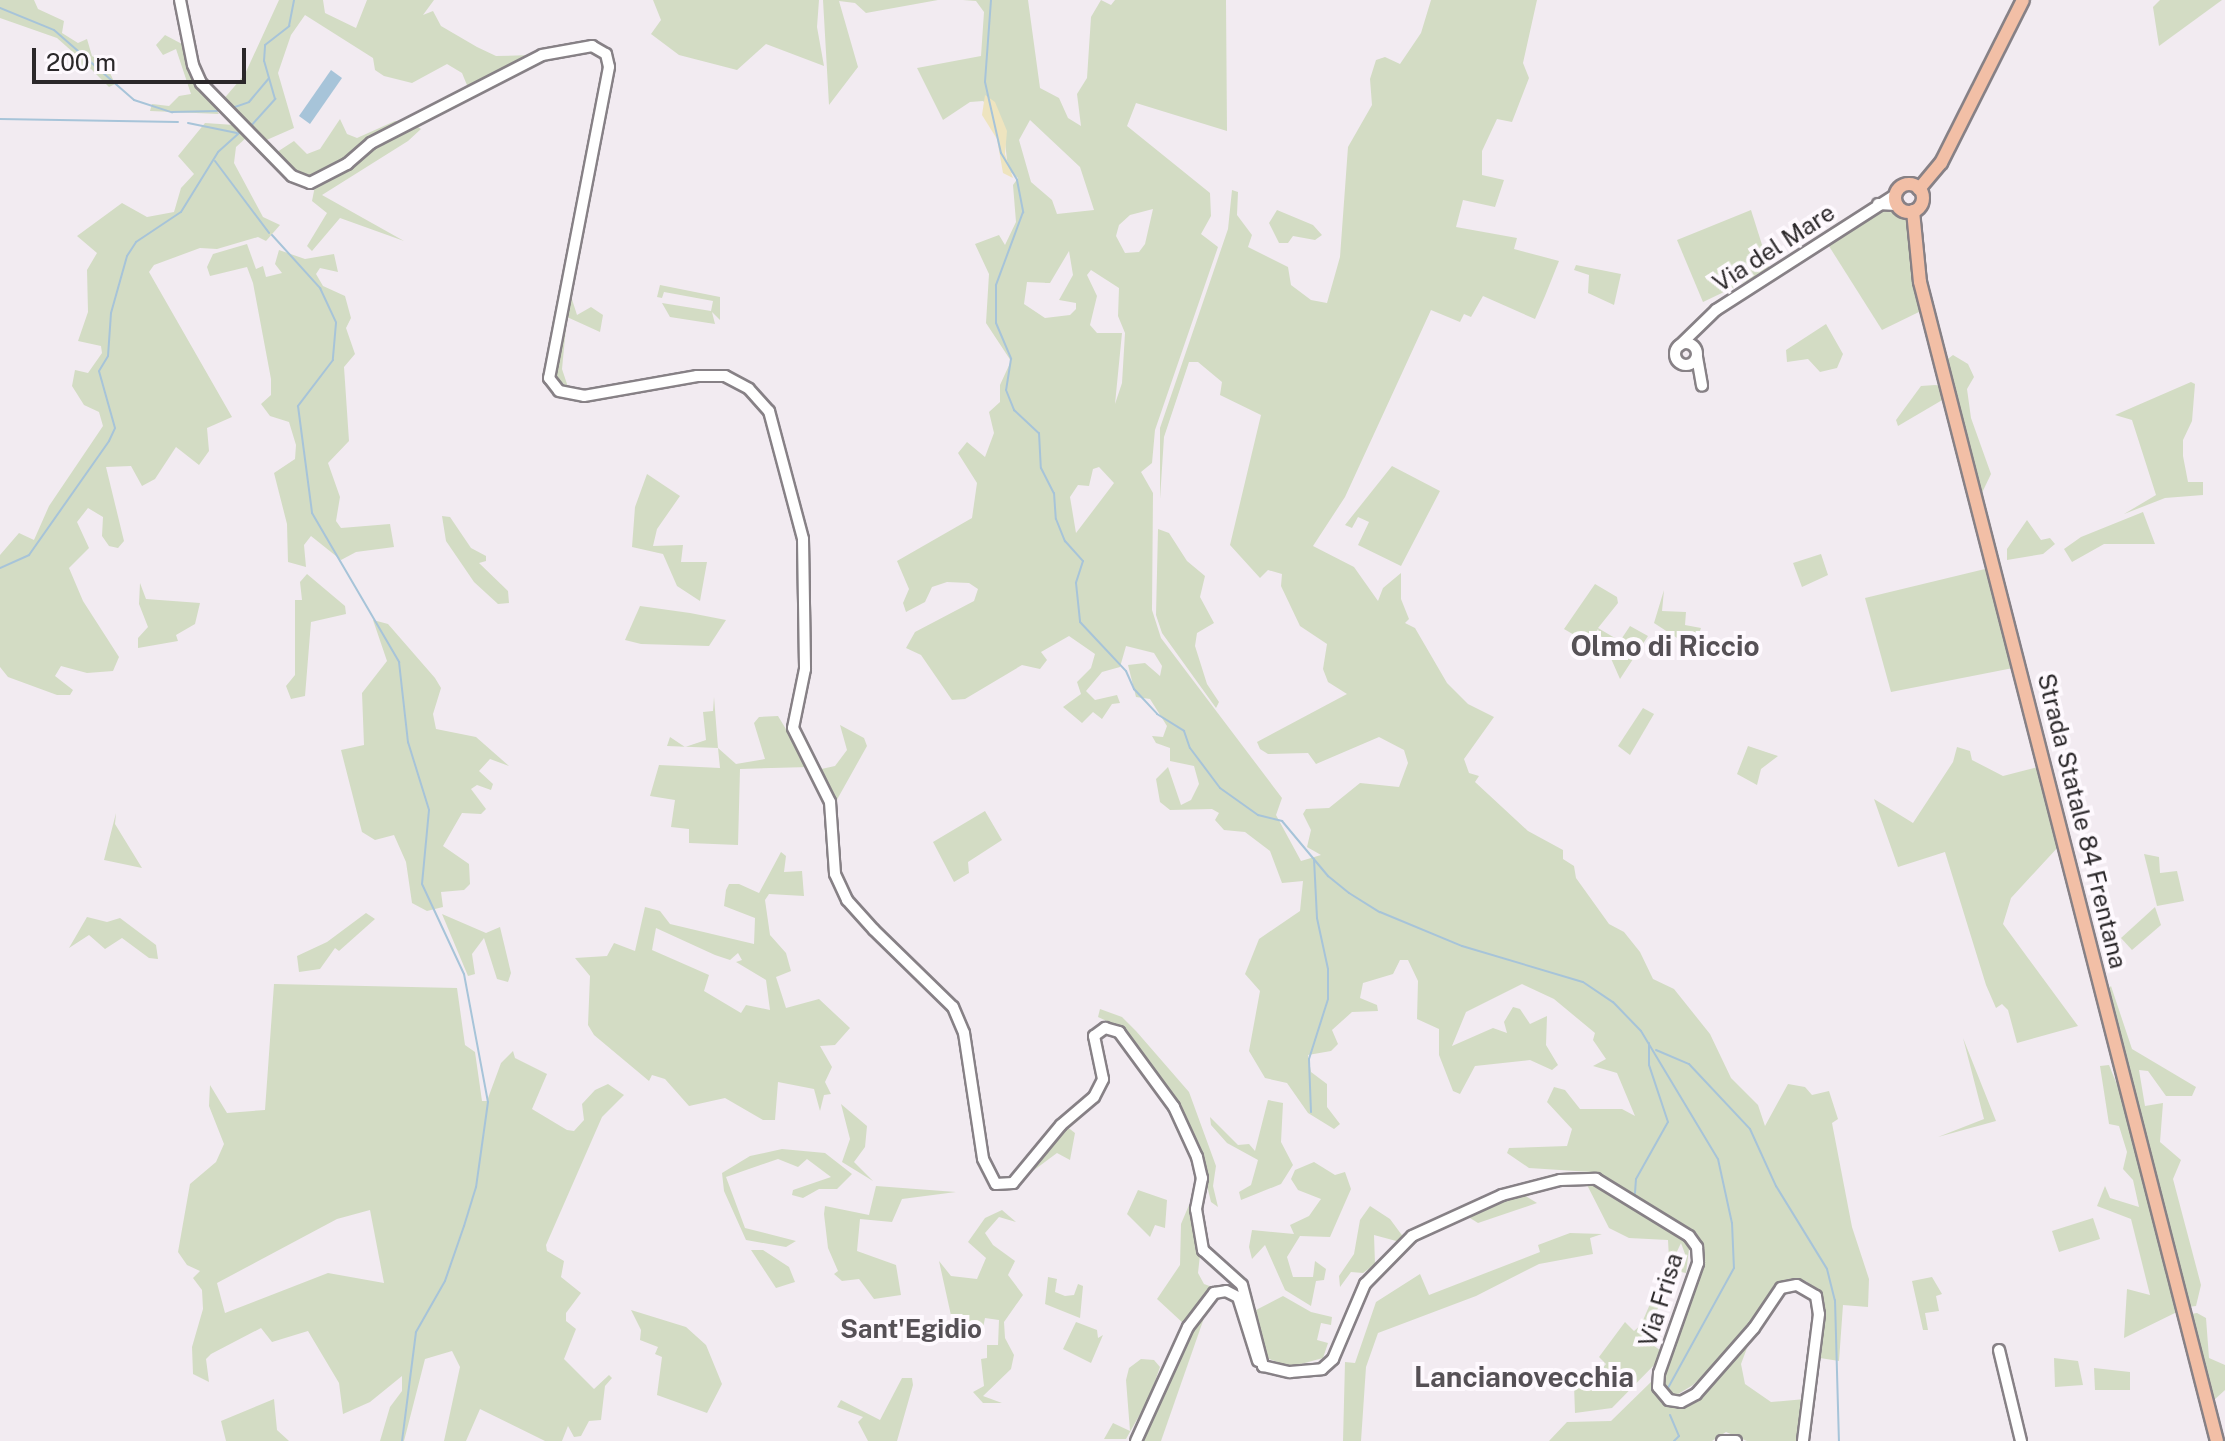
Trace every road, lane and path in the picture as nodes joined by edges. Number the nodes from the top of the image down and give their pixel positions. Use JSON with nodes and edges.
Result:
{"nodes":[{"id":1,"x":180,"y":0,"type":"edge"},
{"id":2,"x":2023,"y":0,"type":"edge"},
{"id":3,"x":1919,"y":189,"type":"junction"},
{"id":4,"x":1896,"y":200,"type":"junction"},
{"id":5,"x":1913,"y":211,"type":"junction"},
{"id":6,"x":1698,"y":329,"type":"junction"},
{"id":7,"x":1679,"y":346,"type":"junction"},
{"id":8,"x":1697,"y":354,"type":"junction"},
{"id":9,"x":1702,"y":386,"type":"dead end"},
{"id":10,"x":1999,"y":1350,"type":"dead end"},
{"id":11,"x":1258,"y":1362,"type":"dead end"},
{"id":12,"x":1136,"y":1441,"type":"edge"},
{"id":13,"x":1722,"y":1441,"type":"edge"},
{"id":14,"x":1736,"y":1441,"type":"edge"},
{"id":15,"x":1803,"y":1441,"type":"edge"},
{"id":16,"x":2021,"y":1441,"type":"edge"},
{"id":17,"x":2217,"y":1441,"type":"edge"}],
"edges":[{"from":1,"to":15,"type":"street","name":"Via Frisa"},
{"from":2,"to":3,"type":"main road"},
{"from":3,"to":4,"type":"main road"},
{"from":3,"to":5,"type":"main road"},
{"from":4,"to":5,"type":"main road"},
{"from":4,"to":6,"type":"street","name":"Via del Mare"},
{"from":5,"to":17,"type":"main road","name":"Strada Statale 84 Frentana"},
{"from":6,"to":7,"type":"street","name":"Via del Mare"},
{"from":6,"to":8,"type":"street"},
{"from":7,"to":8,"type":"street"},
{"from":7,"to":8,"type":"street"},
{"from":8,"to":9,"type":"street"},
{"from":10,"to":16,"type":"street"},
{"from":11,"to":12,"type":"street"},
{"from":13,"to":14,"type":"street"}]}
